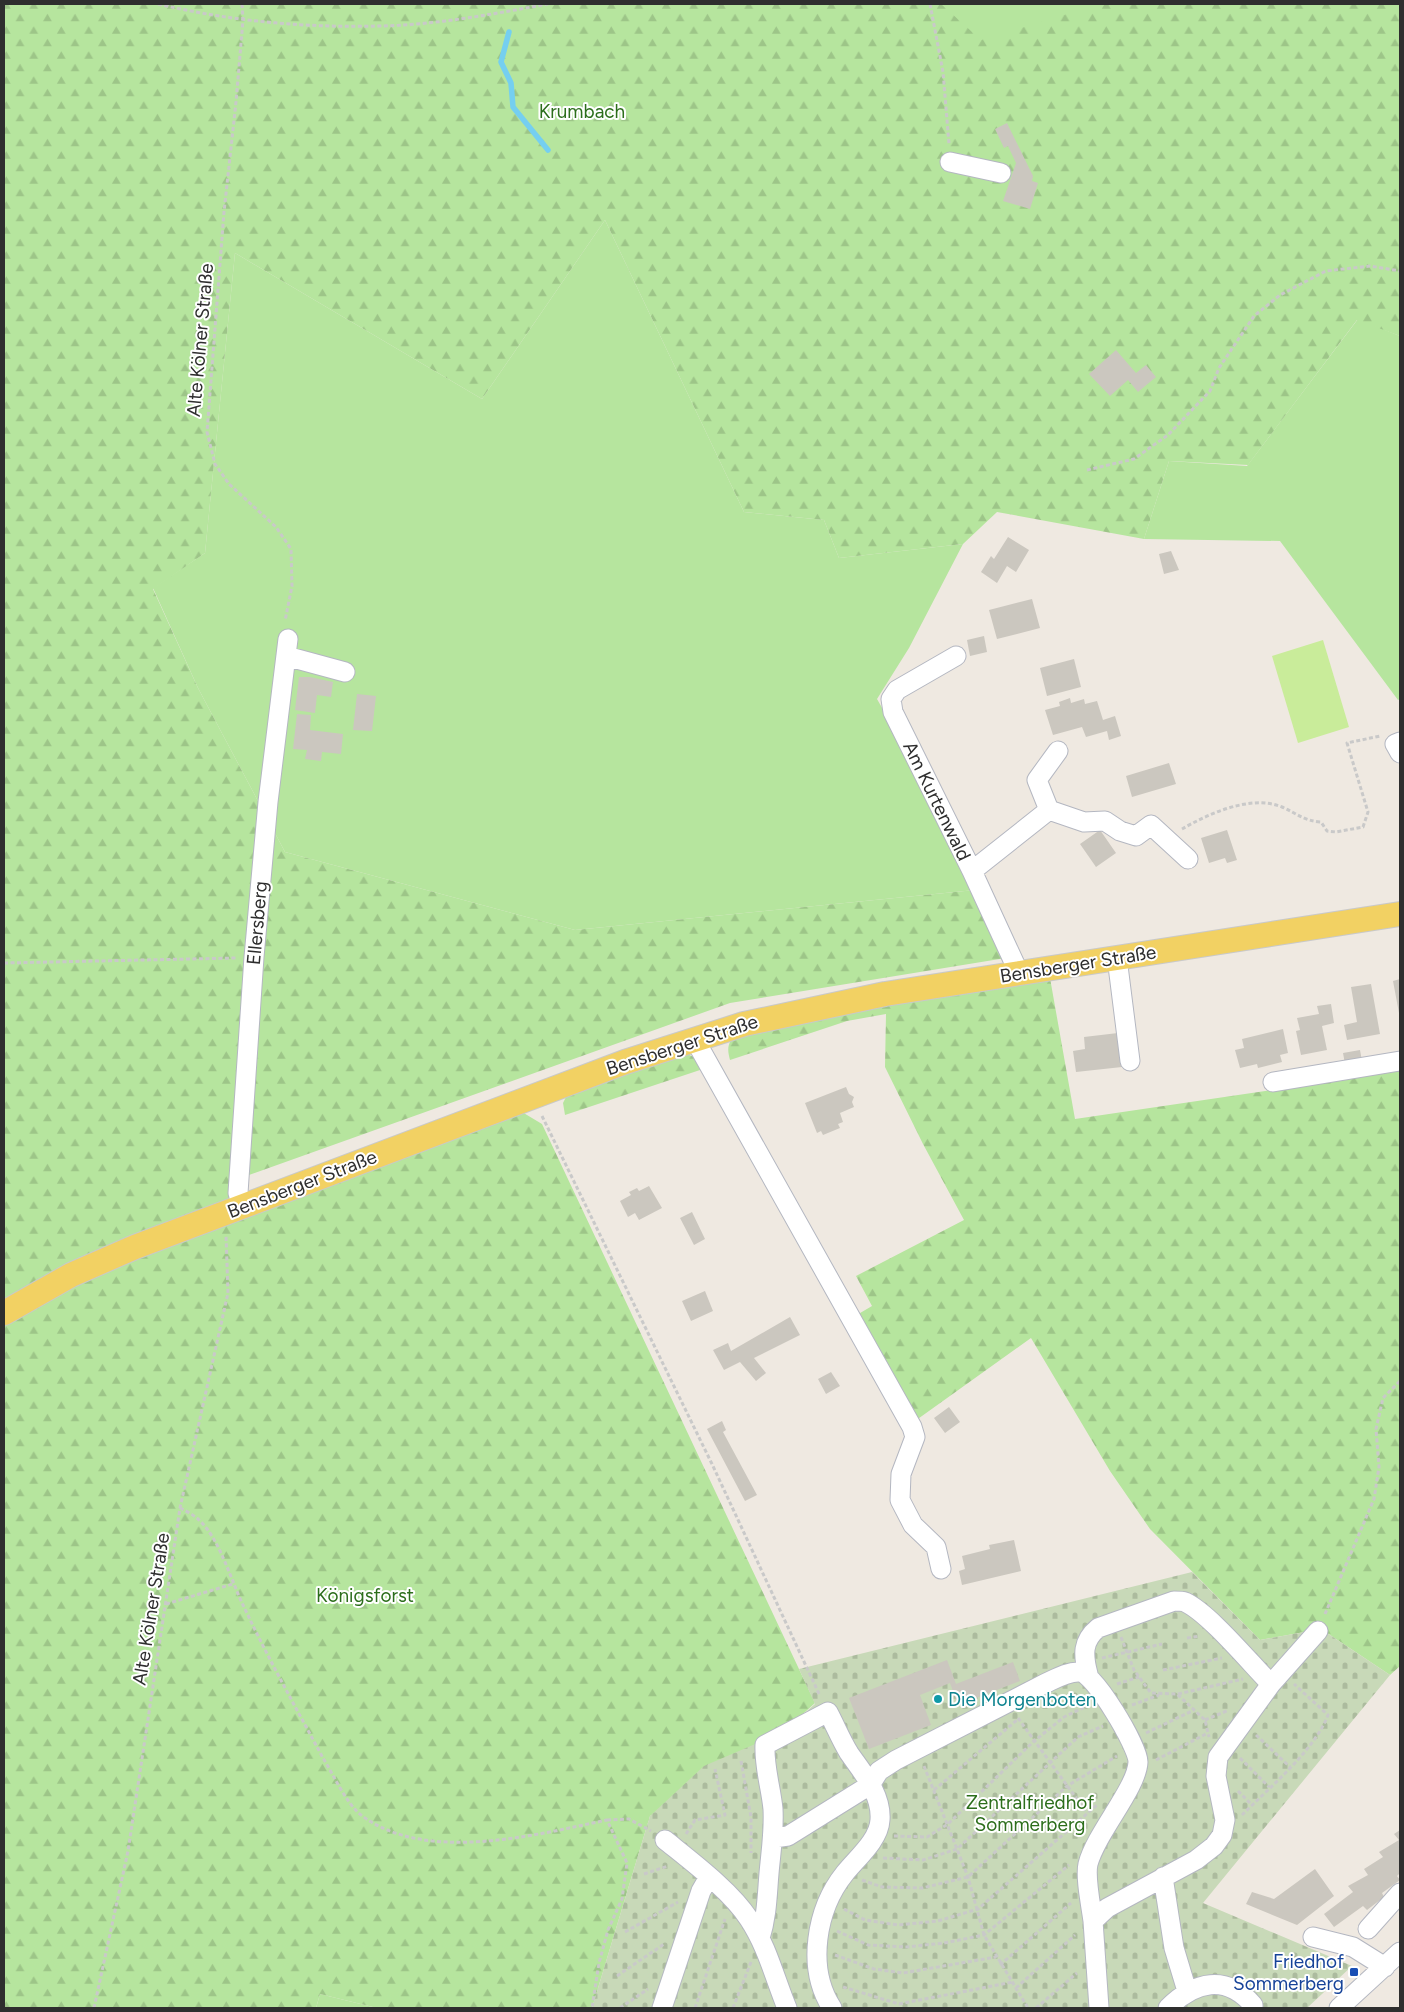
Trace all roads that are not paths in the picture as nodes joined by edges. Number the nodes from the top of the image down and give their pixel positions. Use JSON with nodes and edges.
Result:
{"nodes":[{"id":1,"x":950,"y":162,"type":"dead end"},
{"id":2,"x":1001,"y":173,"type":"dead end"},
{"id":3,"x":956,"y":656,"type":"dead end"},
{"id":4,"x":345,"y":672,"type":"dead end"},
{"id":5,"x":1058,"y":751,"type":"dead end"},
{"id":6,"x":1049,"y":810,"type":"junction"},
{"id":7,"x":1188,"y":859,"type":"dead end"},
{"id":8,"x":972,"y":871,"type":"junction"},
{"id":9,"x":1400,"y":914,"type":"edge"},
{"id":10,"x":1117,"y":958,"type":"junction"},
{"id":11,"x":1019,"y":973,"type":"junction"},
{"id":12,"x":695,"y":1040,"type":"junction"},
{"id":13,"x":1130,"y":1061,"type":"dead end"},
{"id":14,"x":1400,"y":1061,"type":"edge"},
{"id":15,"x":1273,"y":1082,"type":"dead end"},
{"id":16,"x":233,"y":1210,"type":"junction"},
{"id":17,"x":4,"y":1313,"type":"edge"},
{"id":18,"x":941,"y":1569,"type":"dead end"},
{"id":19,"x":1318,"y":1631,"type":"road end"},
{"id":20,"x":1086,"y":1668,"type":"junction"},
{"id":21,"x":1271,"y":1677,"type":"junction"},
{"id":22,"x":870,"y":1785,"type":"junction"},
{"id":23,"x":774,"y":1838,"type":"junction"},
{"id":24,"x":671,"y":1845,"type":"road end"},
{"id":25,"x":1162,"y":1877,"type":"junction"},
{"id":26,"x":706,"y":1882,"type":"junction"},
{"id":27,"x":1400,"y":1893,"type":"edge"},
{"id":28,"x":1093,"y":1920,"type":"junction"},
{"id":29,"x":1368,"y":1929,"type":"dead end"},
{"id":30,"x":1314,"y":1937,"type":"dead end"},
{"id":31,"x":760,"y":1938,"type":"junction"},
{"id":32,"x":1400,"y":1952,"type":"edge"},
{"id":33,"x":1385,"y":1967,"type":"junction"},
{"id":34,"x":1187,"y":1991,"type":"junction"},
{"id":35,"x":662,"y":2008,"type":"edge"},
{"id":36,"x":787,"y":2008,"type":"edge"},
{"id":37,"x":832,"y":2008,"type":"edge"},
{"id":38,"x":1099,"y":2008,"type":"edge"},
{"id":39,"x":1168,"y":2008,"type":"edge"},
{"id":40,"x":1253,"y":2008,"type":"edge"},
{"id":41,"x":1339,"y":2008,"type":"edge"}],
"edges":[{"from":1,"to":2,"type":"street"},
{"from":3,"to":8,"type":"street","name":"Am Kurtenwald"},
{"from":4,"to":16,"type":"street","name":"Ellersberg"},
{"from":5,"to":6,"type":"street"},
{"from":6,"to":7,"type":"street"},
{"from":6,"to":8,"type":"street"},
{"from":8,"to":11,"type":"street","name":"Am Kurtenwald"},
{"from":9,"to":10,"type":"main road","name":"Bensberger Straße"},
{"from":10,"to":11,"type":"main road","name":"Bensberger Straße"},
{"from":10,"to":13,"type":"street"},
{"from":11,"to":12,"type":"main road","name":"Bensberger Straße"},
{"from":12,"to":16,"type":"main road","name":"Bensberger Straße"},
{"from":12,"to":18,"type":"street"},
{"from":14,"to":15,"type":"street"},
{"from":16,"to":17,"type":"main road","name":"Bensberger Straße"},
{"from":19,"to":21,"type":"street"},
{"from":20,"to":21,"type":"street"},
{"from":20,"to":22,"type":"street"},
{"from":20,"to":28,"type":"street"},
{"from":21,"to":25,"type":"street"},
{"from":22,"to":23,"type":"street"},
{"from":22,"to":23,"type":"street"},
{"from":22,"to":37,"type":"street"},
{"from":23,"to":31,"type":"street"},
{"from":24,"to":26,"type":"street"},
{"from":25,"to":28,"type":"street"},
{"from":25,"to":34,"type":"street"},
{"from":26,"to":31,"type":"street"},
{"from":26,"to":35,"type":"street"},
{"from":27,"to":29,"type":"street"},
{"from":28,"to":38,"type":"street"},
{"from":30,"to":33,"type":"street"},
{"from":31,"to":36,"type":"street"},
{"from":32,"to":33,"type":"street"},
{"from":33,"to":41,"type":"street"},
{"from":34,"to":39,"type":"street"},
{"from":34,"to":40,"type":"street"}]}
